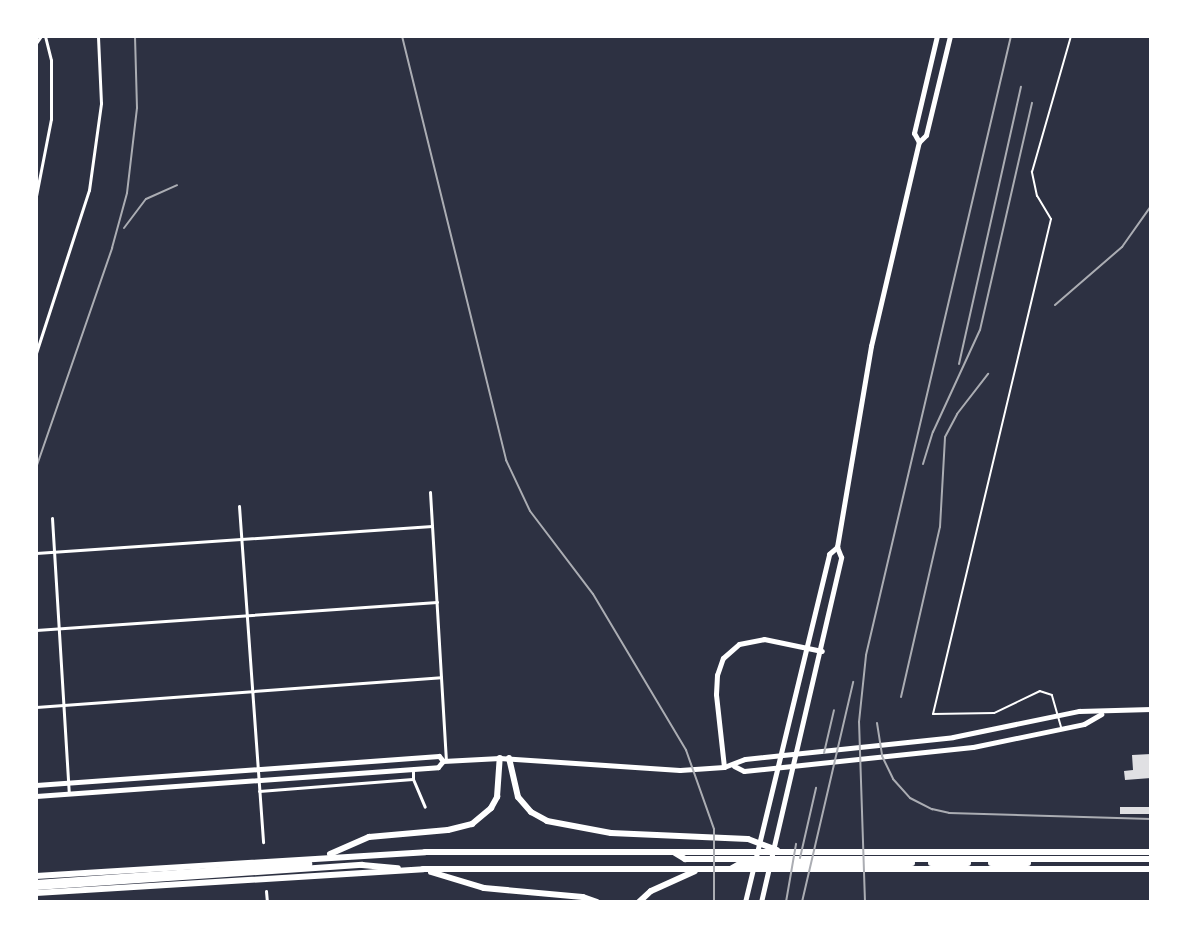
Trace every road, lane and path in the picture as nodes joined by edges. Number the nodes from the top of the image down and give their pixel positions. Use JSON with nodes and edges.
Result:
{"nodes":[{"id":1,"x":43,"y":36,"type":"edge"},
{"id":2,"x":98,"y":36,"type":"edge"},
{"id":3,"x":937,"y":36,"type":"edge"},
{"id":4,"x":950,"y":36,"type":"edge"},
{"id":5,"x":1071,"y":36,"type":"edge"},
{"id":6,"x":36,"y":43,"type":"edge"},
{"id":7,"x":919,"y":142,"type":"junction"},
{"id":8,"x":36,"y":196,"type":"edge"},
{"id":9,"x":36,"y":353,"type":"edge"},
{"id":10,"x":430,"y":492,"type":"dead end"},
{"id":11,"x":239,"y":506,"type":"dead end"},
{"id":12,"x":52,"y":518,"type":"dead end"},
{"id":13,"x":432,"y":526,"type":"junction"},
{"id":14,"x":242,"y":539,"type":"junction"},
{"id":15,"x":837,"y":547,"type":"junction"},
{"id":16,"x":53,"y":552,"type":"junction"},
{"id":17,"x":36,"y":553,"type":"edge"},
{"id":18,"x":437,"y":602,"type":"junction"},
{"id":19,"x":247,"y":615,"type":"junction"},
{"id":20,"x":58,"y":629,"type":"junction"},
{"id":21,"x":36,"y":630,"type":"edge"},
{"id":22,"x":808,"y":648,"type":"junction"},
{"id":23,"x":822,"y":651,"type":"junction"},
{"id":24,"x":441,"y":677,"type":"junction"},
{"id":25,"x":252,"y":691,"type":"junction"},
{"id":26,"x":62,"y":705,"type":"junction"},
{"id":27,"x":36,"y":707,"type":"edge"},
{"id":28,"x":1151,"y":709,"type":"edge"},
{"id":29,"x":1104,"y":713,"type":"junction"},
{"id":30,"x":1059,"y":716,"type":"junction"},
{"id":31,"x":1061,"y":728,"type":"junction"},
{"id":32,"x":500,"y":758,"type":"junction"},
{"id":33,"x":509,"y":758,"type":"junction"},
{"id":34,"x":445,"y":761,"type":"junction"},
{"id":35,"x":733,"y":766,"type":"junction"},
{"id":36,"x":724,"y":767,"type":"junction"},
{"id":37,"x":258,"y":769,"type":"junction"},
{"id":38,"x":413,"y":769,"type":"junction"},
{"id":39,"x":413,"y":779,"type":"junction"},
{"id":40,"x":259,"y":780,"type":"junction"},
{"id":41,"x":68,"y":782,"type":"junction"},
{"id":42,"x":36,"y":785,"type":"edge"},
{"id":43,"x":259,"y":791,"type":"junction"},
{"id":44,"x":69,"y":794,"type":"junction"},
{"id":45,"x":36,"y":796,"type":"edge"},
{"id":46,"x":425,"y":807,"type":"dead end"},
{"id":47,"x":263,"y":842,"type":"dead end"},
{"id":48,"x":784,"y":852,"type":"junction"},
{"id":49,"x":1151,"y":852,"type":"edge"},
{"id":50,"x":346,"y":855,"type":"junction"},
{"id":51,"x":699,"y":855,"type":"junction"},
{"id":52,"x":326,"y":856,"type":"junction"},
{"id":53,"x":922,"y":861,"type":"junction"},
{"id":54,"x":1151,"y":861,"type":"edge"},
{"id":55,"x":423,"y":869,"type":"junction"},
{"id":56,"x":699,"y":869,"type":"junction"},
{"id":57,"x":1151,"y":869,"type":"edge"},
{"id":58,"x":405,"y":870,"type":"junction"},
{"id":59,"x":36,"y":876,"type":"edge"},
{"id":60,"x":36,"y":885,"type":"edge"},
{"id":61,"x":266,"y":891,"type":"dead end"},
{"id":62,"x":36,"y":893,"type":"edge"},
{"id":63,"x":267,"y":902,"type":"edge"},
{"id":64,"x":597,"y":902,"type":"edge"},
{"id":65,"x":639,"y":902,"type":"edge"},
{"id":66,"x":745,"y":902,"type":"edge"},
{"id":67,"x":761,"y":902,"type":"edge"}],
"edges":[{"from":1,"to":6,"type":"street"},
{"from":1,"to":8,"type":"street"},
{"from":2,"to":9,"type":"street"},
{"from":3,"to":7,"type":"main road"},
{"from":4,"to":7,"type":"main road"},
{"from":5,"to":30,"type":"lane"},
{"from":7,"to":15,"type":"main road"},
{"from":10,"to":13,"type":"street"},
{"from":11,"to":14,"type":"street"},
{"from":12,"to":16,"type":"street"},
{"from":13,"to":14,"type":"street"},
{"from":13,"to":18,"type":"street"},
{"from":14,"to":16,"type":"street"},
{"from":14,"to":19,"type":"street"},
{"from":15,"to":22,"type":"main road"},
{"from":15,"to":23,"type":"main road"},
{"from":16,"to":17,"type":"street"},
{"from":16,"to":20,"type":"street"},
{"from":18,"to":19,"type":"street"},
{"from":18,"to":24,"type":"street"},
{"from":19,"to":20,"type":"street"},
{"from":19,"to":25,"type":"street"},
{"from":20,"to":21,"type":"street"},
{"from":20,"to":26,"type":"street"},
{"from":22,"to":23,"type":"main road"},
{"from":22,"to":36,"type":"main road"},
{"from":22,"to":66,"type":"main road"},
{"from":23,"to":67,"type":"main road"},
{"from":24,"to":25,"type":"street"},
{"from":24,"to":34,"type":"street"},
{"from":25,"to":26,"type":"street"},
{"from":25,"to":37,"type":"street"},
{"from":26,"to":27,"type":"street"},
{"from":26,"to":41,"type":"street"},
{"from":28,"to":29,"type":"main road"},
{"from":29,"to":30,"type":"main road"},
{"from":29,"to":31,"type":"main road"},
{"from":30,"to":31,"type":"lane"},
{"from":30,"to":35,"type":"main road"},
{"from":31,"to":35,"type":"main road"},
{"from":32,"to":33,"type":"main road"},
{"from":32,"to":34,"type":"main road"},
{"from":32,"to":52,"type":"highway"},
{"from":33,"to":36,"type":"main road"},
{"from":33,"to":48,"type":"highway"},
{"from":34,"to":37,"type":"main road"},
{"from":34,"to":38,"type":"main road"},
{"from":35,"to":36,"type":"main road"},
{"from":37,"to":40,"type":"street"},
{"from":37,"to":41,"type":"main road"},
{"from":38,"to":39,"type":"street"},
{"from":38,"to":40,"type":"main road"},
{"from":39,"to":43,"type":"street"},
{"from":39,"to":46,"type":"street"},
{"from":40,"to":43,"type":"street"},
{"from":40,"to":44,"type":"main road"},
{"from":41,"to":42,"type":"main road"},
{"from":41,"to":44,"type":"street"},
{"from":43,"to":47,"type":"street"},
{"from":44,"to":45,"type":"main road"},
{"from":48,"to":51,"type":"highway"},
{"from":48,"to":53,"type":"highway"},
{"from":49,"to":53,"type":"highway"},
{"from":50,"to":51,"type":"highway"},
{"from":50,"to":52,"type":"highway"},
{"from":50,"to":60,"type":"highway"},
{"from":51,"to":53,"type":"highway"},
{"from":52,"to":59,"type":"highway"},
{"from":53,"to":54,"type":"highway"},
{"from":53,"to":56,"type":"highway"},
{"from":53,"to":57,"type":"highway"},
{"from":55,"to":56,"type":"highway"},
{"from":55,"to":58,"type":"highway"},
{"from":55,"to":64,"type":"highway"},
{"from":56,"to":65,"type":"highway"},
{"from":58,"to":60,"type":"highway"},
{"from":58,"to":62,"type":"highway"},
{"from":61,"to":63,"type":"street"}]}
